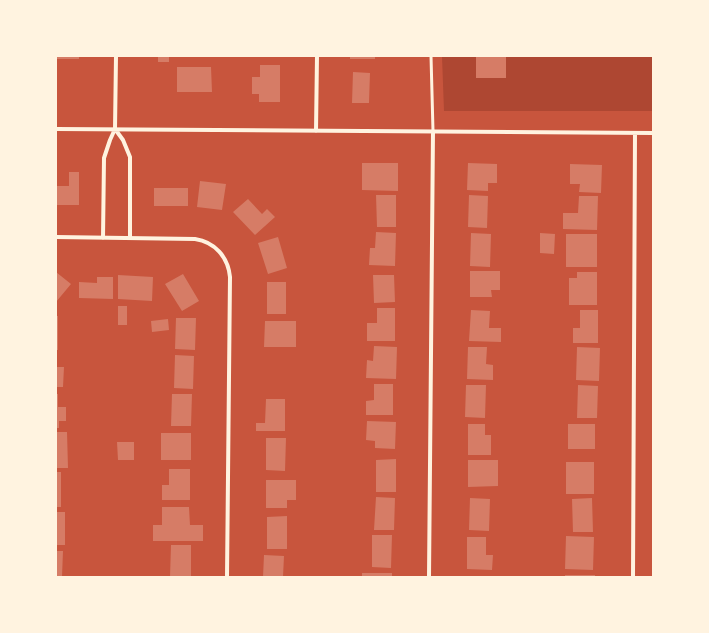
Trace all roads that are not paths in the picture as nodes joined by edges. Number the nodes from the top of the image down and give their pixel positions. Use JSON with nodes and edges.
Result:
{"nodes":[{"id":1,"x":116,"y":56,"type":"edge"},
{"id":2,"x":317,"y":56,"type":"edge"},
{"id":3,"x":431,"y":56,"type":"edge"},
{"id":4,"x":56,"y":129,"type":"edge"},
{"id":5,"x":115,"y":129,"type":"junction"},
{"id":6,"x":316,"y":131,"type":"junction"},
{"id":7,"x":433,"y":131,"type":"junction"},
{"id":8,"x":635,"y":133,"type":"junction"},
{"id":9,"x":653,"y":133,"type":"edge"},
{"id":10,"x":56,"y":237,"type":"edge"},
{"id":11,"x":103,"y":238,"type":"junction"},
{"id":12,"x":130,"y":238,"type":"junction"},
{"id":13,"x":228,"y":577,"type":"edge"},
{"id":14,"x":430,"y":577,"type":"edge"},
{"id":15,"x":633,"y":577,"type":"edge"}],
"edges":[{"from":1,"to":5,"type":"street"},
{"from":2,"to":6,"type":"street"},
{"from":3,"to":7,"type":"lane"},
{"from":4,"to":5,"type":"street"},
{"from":5,"to":6,"type":"street"},
{"from":5,"to":11,"type":"street"},
{"from":5,"to":12,"type":"street"},
{"from":6,"to":7,"type":"street"},
{"from":7,"to":8,"type":"street"},
{"from":7,"to":14,"type":"street"},
{"from":8,"to":9,"type":"street"},
{"from":8,"to":15,"type":"street"},
{"from":10,"to":11,"type":"street"},
{"from":11,"to":12,"type":"street"},
{"from":12,"to":13,"type":"street"}]}
